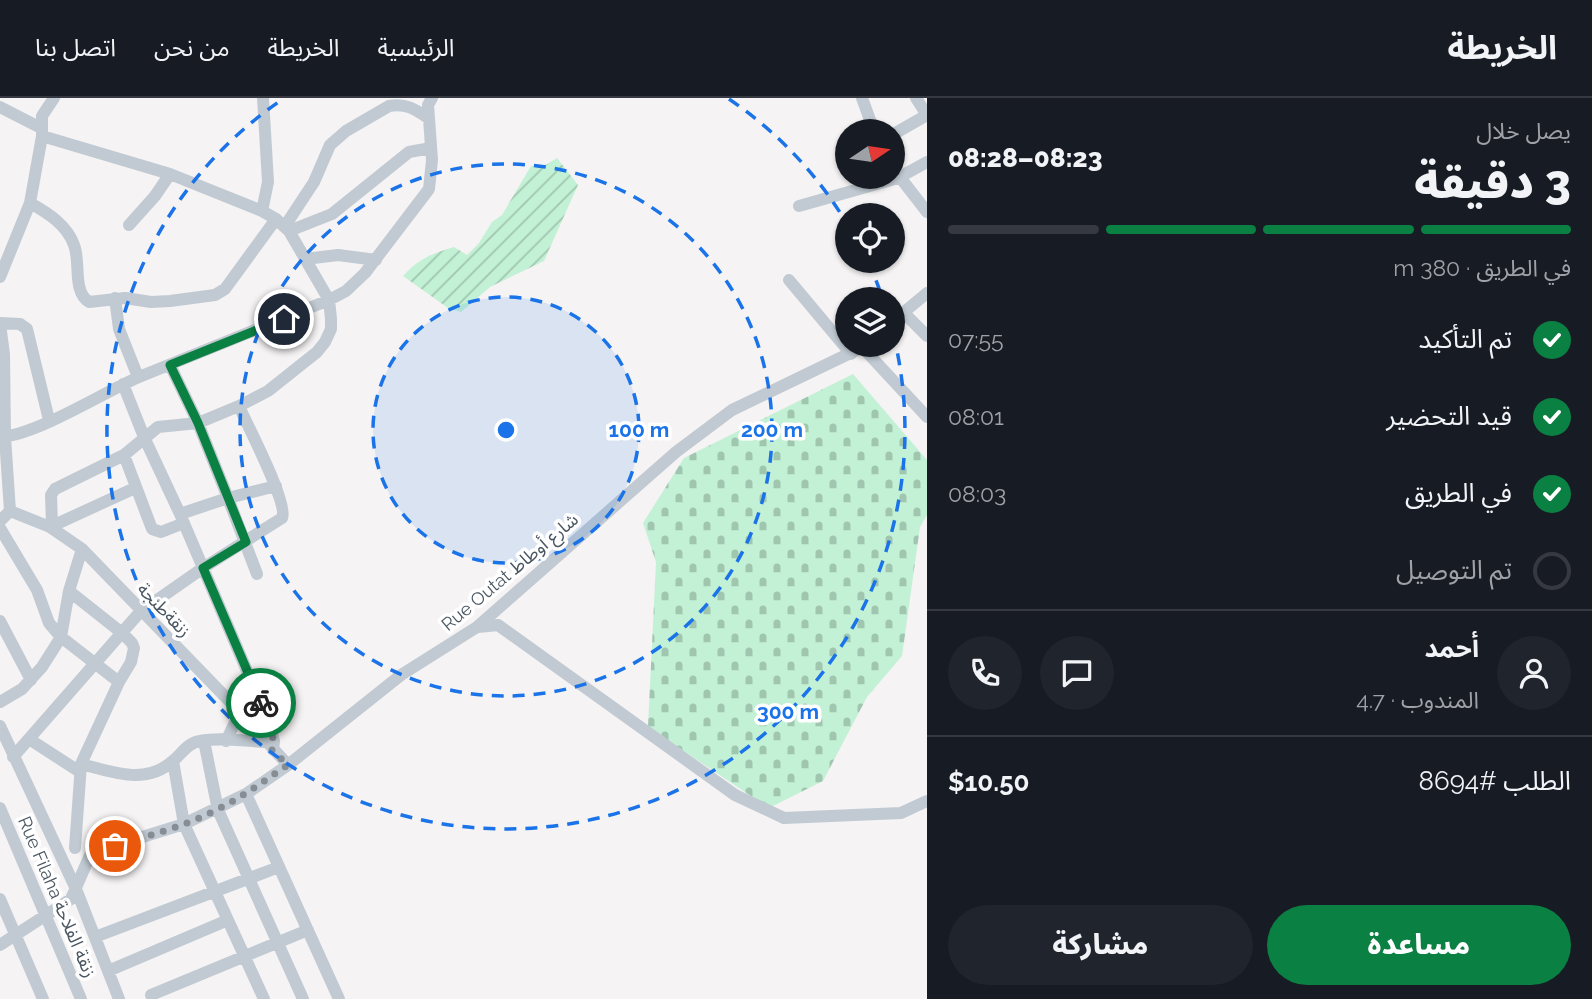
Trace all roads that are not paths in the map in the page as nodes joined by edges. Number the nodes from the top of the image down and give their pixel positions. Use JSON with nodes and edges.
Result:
{"nodes":[{"id":1,"x":54,"y":98,"type":"edge"},
{"id":2,"x":263,"y":98,"type":"edge"},
{"id":3,"x":432,"y":98,"type":"edge"},
{"id":4,"x":862,"y":98,"type":"edge"},
{"id":5,"x":916,"y":98,"type":"edge"},
{"id":6,"x":0,"y":107,"type":"edge"},
{"id":7,"x":428,"y":118,"type":"junction"},
{"id":8,"x":870,"y":119,"type":"edge"},
{"id":9,"x":905,"y":128,"type":"edge"},
{"id":10,"x":41,"y":132,"type":"junction"},
{"id":11,"x":431,"y":148,"type":"junction"},
{"id":12,"x":927,"y":162,"type":"edge"},
{"id":13,"x":905,"y":170,"type":"edge"},
{"id":14,"x":170,"y":174,"type":"junction"},
{"id":15,"x":905,"y":184,"type":"edge"},
{"id":16,"x":848,"y":189,"type":"edge"},
{"id":17,"x":30,"y":203,"type":"junction"},
{"id":18,"x":925,"y":205,"type":"edge"},
{"id":19,"x":799,"y":206,"type":"dead end"},
{"id":20,"x":262,"y":211,"type":"junction"},
{"id":21,"x":129,"y":225,"type":"dead end"},
{"id":22,"x":283,"y":225,"type":"junction"},
{"id":23,"x":306,"y":259,"type":"junction"},
{"id":24,"x":376,"y":260,"type":"junction"},
{"id":25,"x":0,"y":277,"type":"edge"},
{"id":26,"x":789,"y":280,"type":"dead end"},
{"id":27,"x":927,"y":293,"type":"edge"},
{"id":28,"x":115,"y":298,"type":"junction"},
{"id":29,"x":329,"y":300,"type":"junction"},
{"id":30,"x":905,"y":312,"type":"edge"},
{"id":31,"x":905,"y":314,"type":"edge"},
{"id":32,"x":0,"y":323,"type":"edge"},
{"id":33,"x":835,"y":325,"type":"edge"},
{"id":34,"x":927,"y":337,"type":"edge"},
{"id":35,"x":2,"y":355,"type":"edge"},
{"id":36,"x":843,"y":357,"type":"edge"},
{"id":37,"x":868,"y":357,"type":"edge"},
{"id":38,"x":170,"y":365,"type":"junction"},
{"id":39,"x":138,"y":377,"type":"junction"},
{"id":40,"x":123,"y":384,"type":"junction"},
{"id":41,"x":239,"y":406,"type":"junction"},
{"id":42,"x":927,"y":417,"type":"edge"},
{"id":43,"x":49,"y":420,"type":"junction"},
{"id":44,"x":198,"y":423,"type":"junction"},
{"id":45,"x":3,"y":437,"type":"edge"},
{"id":46,"x":144,"y":437,"type":"junction"},
{"id":47,"x":124,"y":455,"type":"junction"},
{"id":48,"x":276,"y":486,"type":"junction"},
{"id":49,"x":135,"y":488,"type":"junction"},
{"id":50,"x":228,"y":498,"type":"junction"},
{"id":51,"x":10,"y":512,"type":"junction"},
{"id":52,"x":182,"y":518,"type":"junction"},
{"id":53,"x":0,"y":521,"type":"edge"},
{"id":54,"x":51,"y":527,"type":"junction"},
{"id":55,"x":0,"y":528,"type":"edge"},
{"id":56,"x":246,"y":542,"type":"junction"},
{"id":57,"x":82,"y":549,"type":"junction"},
{"id":58,"x":203,"y":568,"type":"junction"},
{"id":59,"x":257,"y":574,"type":"dead end"},
{"id":60,"x":69,"y":591,"type":"junction"},
{"id":61,"x":141,"y":611,"type":"junction"},
{"id":62,"x":0,"y":621,"type":"edge"},
{"id":63,"x":477,"y":627,"type":"junction"},
{"id":64,"x":122,"y":633,"type":"junction"},
{"id":65,"x":61,"y":637,"type":"junction"},
{"id":66,"x":95,"y":664,"type":"junction"},
{"id":67,"x":31,"y":680,"type":"junction"},
{"id":68,"x":119,"y":682,"type":"junction"},
{"id":69,"x":0,"y":702,"type":"edge"},
{"id":70,"x":240,"y":712,"type":"junction"},
{"id":71,"x":0,"y":726,"type":"edge"},
{"id":72,"x":29,"y":739,"type":"junction"},
{"id":73,"x":204,"y":741,"type":"junction"},
{"id":74,"x":226,"y":741,"type":"junction"},
{"id":75,"x":269,"y":746,"type":"junction"},
{"id":76,"x":7,"y":753,"type":"edge"},
{"id":77,"x":173,"y":761,"type":"junction"},
{"id":78,"x":288,"y":765,"type":"junction"},
{"id":79,"x":81,"y":768,"type":"junction"},
{"id":80,"x":246,"y":794,"type":"junction"},
{"id":81,"x":927,"y":801,"type":"edge"},
{"id":82,"x":0,"y":808,"type":"edge"},
{"id":83,"x":218,"y":810,"type":"junction"},
{"id":84,"x":184,"y":824,"type":"junction"},
{"id":85,"x":52,"y":839,"type":"junction"},
{"id":86,"x":75,"y":848,"type":"junction"},
{"id":87,"x":92,"y":853,"type":"junction"},
{"id":88,"x":279,"y":867,"type":"junction"},
{"id":89,"x":248,"y":878,"type":"junction"},
{"id":90,"x":76,"y":889,"type":"junction"},
{"id":91,"x":215,"y":891,"type":"junction"},
{"id":92,"x":1,"y":906,"type":"edge"},
{"id":93,"x":46,"y":917,"type":"junction"},
{"id":94,"x":228,"y":920,"type":"junction"},
{"id":95,"x":308,"y":930,"type":"junction"},
{"id":96,"x":15,"y":936,"type":"junction"},
{"id":97,"x":95,"y":937,"type":"junction"},
{"id":98,"x":277,"y":942,"type":"junction"},
{"id":99,"x":0,"y":945,"type":"edge"},
{"id":100,"x":244,"y":955,"type":"junction"},
{"id":101,"x":108,"y":971,"type":"junction"},
{"id":102,"x":151,"y":995,"type":"dead end"},
{"id":103,"x":43,"y":999,"type":"edge"},
{"id":104,"x":81,"y":999,"type":"edge"},
{"id":105,"x":119,"y":999,"type":"edge"},
{"id":106,"x":264,"y":999,"type":"edge"},
{"id":107,"x":303,"y":999,"type":"edge"},
{"id":108,"x":339,"y":999,"type":"edge"}],
"edges":[{"from":1,"to":10,"type":"street"},
{"from":2,"to":20,"type":"street"},
{"from":3,"to":7,"type":"street"},
{"from":4,"to":8,"type":"street"},
{"from":5,"to":9,"type":"street"},
{"from":6,"to":10,"type":"street"},
{"from":7,"to":11,"type":"street"},
{"from":7,"to":22,"type":"street"},
{"from":10,"to":14,"type":"street"},
{"from":10,"to":17,"type":"street"},
{"from":11,"to":22,"type":"street"},
{"from":11,"to":24,"type":"street"},
{"from":12,"to":13,"type":"street"},
{"from":14,"to":20,"type":"street"},
{"from":14,"to":21,"type":"street"},
{"from":15,"to":18,"type":"street"},
{"from":16,"to":19,"type":"street"},
{"from":17,"to":25,"type":"street"},
{"from":17,"to":28,"type":"street"},
{"from":20,"to":22,"type":"street"},
{"from":22,"to":23,"type":"street"},
{"from":22,"to":28,"type":"street"},
{"from":23,"to":24,"type":"street"},
{"from":23,"to":29,"type":"street"},
{"from":24,"to":29,"type":"street"},
{"from":26,"to":33,"type":"street"},
{"from":27,"to":30,"type":"street"},
{"from":28,"to":39,"type":"street"},
{"from":29,"to":38,"type":"street"},
{"from":29,"to":41,"type":"street"},
{"from":31,"to":34,"type":"street"},
{"from":32,"to":35,"type":"street"},
{"from":32,"to":43,"type":"street"},
{"from":35,"to":45,"type":"street"},
{"from":36,"to":63,"type":"street","name":"Rue Outat شارع أوطاط"},
{"from":37,"to":42,"type":"street"},
{"from":38,"to":39,"type":"street"},
{"from":38,"to":44,"type":"street"},
{"from":39,"to":40,"type":"street"},
{"from":40,"to":43,"type":"street"},
{"from":40,"to":46,"type":"street"},
{"from":41,"to":44,"type":"street"},
{"from":41,"to":48,"type":"street"},
{"from":43,"to":45,"type":"street"},
{"from":44,"to":46,"type":"street"},
{"from":44,"to":50,"type":"street"},
{"from":45,"to":51,"type":"street"},
{"from":46,"to":47,"type":"street"},
{"from":46,"to":52,"type":"street"},
{"from":47,"to":49,"type":"street"},
{"from":47,"to":54,"type":"street"},
{"from":48,"to":50,"type":"street"},
{"from":48,"to":56,"type":"street"},
{"from":49,"to":52,"type":"street"},
{"from":49,"to":54,"type":"street"},
{"from":50,"to":52,"type":"street"},
{"from":50,"to":56,"type":"street"},
{"from":51,"to":53,"type":"street"},
{"from":51,"to":54,"type":"street","name":"زنقةطنجة"},
{"from":52,"to":58,"type":"street"},
{"from":54,"to":57,"type":"street","name":"زنقةطنجة"},
{"from":55,"to":65,"type":"street"},
{"from":56,"to":58,"type":"street"},
{"from":56,"to":59,"type":"street"},
{"from":57,"to":60,"type":"street"},
{"from":57,"to":61,"type":"street","name":"زنقةطنجة"},
{"from":58,"to":61,"type":"street"},
{"from":58,"to":75,"type":"street"},
{"from":60,"to":64,"type":"street"},
{"from":60,"to":65,"type":"street"},
{"from":61,"to":64,"type":"street"},
{"from":61,"to":70,"type":"street","name":"زنقةطنجة"},
{"from":62,"to":67,"type":"street"},
{"from":63,"to":78,"type":"street","name":"Rue Outat شارع أوطاط"},
{"from":63,"to":81,"type":"street"},
{"from":64,"to":66,"type":"street"},
{"from":64,"to":68,"type":"street"},
{"from":65,"to":66,"type":"street"},
{"from":65,"to":67,"type":"street"},
{"from":66,"to":68,"type":"street"},
{"from":66,"to":72,"type":"street"},
{"from":67,"to":69,"type":"street"},
{"from":68,"to":79,"type":"street"},
{"from":70,"to":74,"type":"street"},
{"from":70,"to":75,"type":"street","name":"زنقةطنجة"},
{"from":71,"to":76,"type":"street"},
{"from":72,"to":76,"type":"street"},
{"from":72,"to":79,"type":"street"},
{"from":73,"to":74,"type":"street"},
{"from":73,"to":77,"type":"street"},
{"from":73,"to":83,"type":"street"},
{"from":74,"to":75,"type":"street"},
{"from":75,"to":78,"type":"street","name":"زنقةطنجة"},
{"from":76,"to":85,"type":"street"},
{"from":77,"to":79,"type":"street"},
{"from":77,"to":84,"type":"street"},
{"from":78,"to":80,"type":"street","name":"Rue Outat شارع أوطاط"},
{"from":79,"to":86,"type":"street"},
{"from":80,"to":83,"type":"street","name":"Rue Outat شارع أوطاط"},
{"from":80,"to":88,"type":"street"},
{"from":82,"to":93,"type":"street","name":"Rue Filaha زنقة الفلاحة"},
{"from":83,"to":84,"type":"street","name":"Rue Outat شارع أوطاط"},
{"from":83,"to":89,"type":"street"},
{"from":84,"to":87,"type":"street","name":"Rue Outat شارع أوطاط"},
{"from":84,"to":91,"type":"street"},
{"from":85,"to":86,"type":"street"},
{"from":85,"to":90,"type":"street"},
{"from":86,"to":87,"type":"street"},
{"from":87,"to":90,"type":"street"},
{"from":88,"to":89,"type":"street"},
{"from":88,"to":95,"type":"street"},
{"from":89,"to":91,"type":"street"},
{"from":89,"to":98,"type":"street"},
{"from":90,"to":93,"type":"street"},
{"from":90,"to":97,"type":"street"},
{"from":91,"to":94,"type":"street"},
{"from":91,"to":97,"type":"street"},
{"from":92,"to":96,"type":"street"},
{"from":93,"to":96,"type":"street"},
{"from":93,"to":104,"type":"street","name":"Rue Filaha زنقة الفلاحة"},
{"from":94,"to":100,"type":"street"},
{"from":94,"to":101,"type":"street"},
{"from":95,"to":98,"type":"street"},
{"from":95,"to":108,"type":"street"},
{"from":96,"to":99,"type":"street"},
{"from":96,"to":103,"type":"street"},
{"from":97,"to":101,"type":"street"},
{"from":98,"to":100,"type":"street"},
{"from":98,"to":107,"type":"street"},
{"from":100,"to":102,"type":"street"},
{"from":100,"to":106,"type":"street"},
{"from":101,"to":105,"type":"street"}]}
